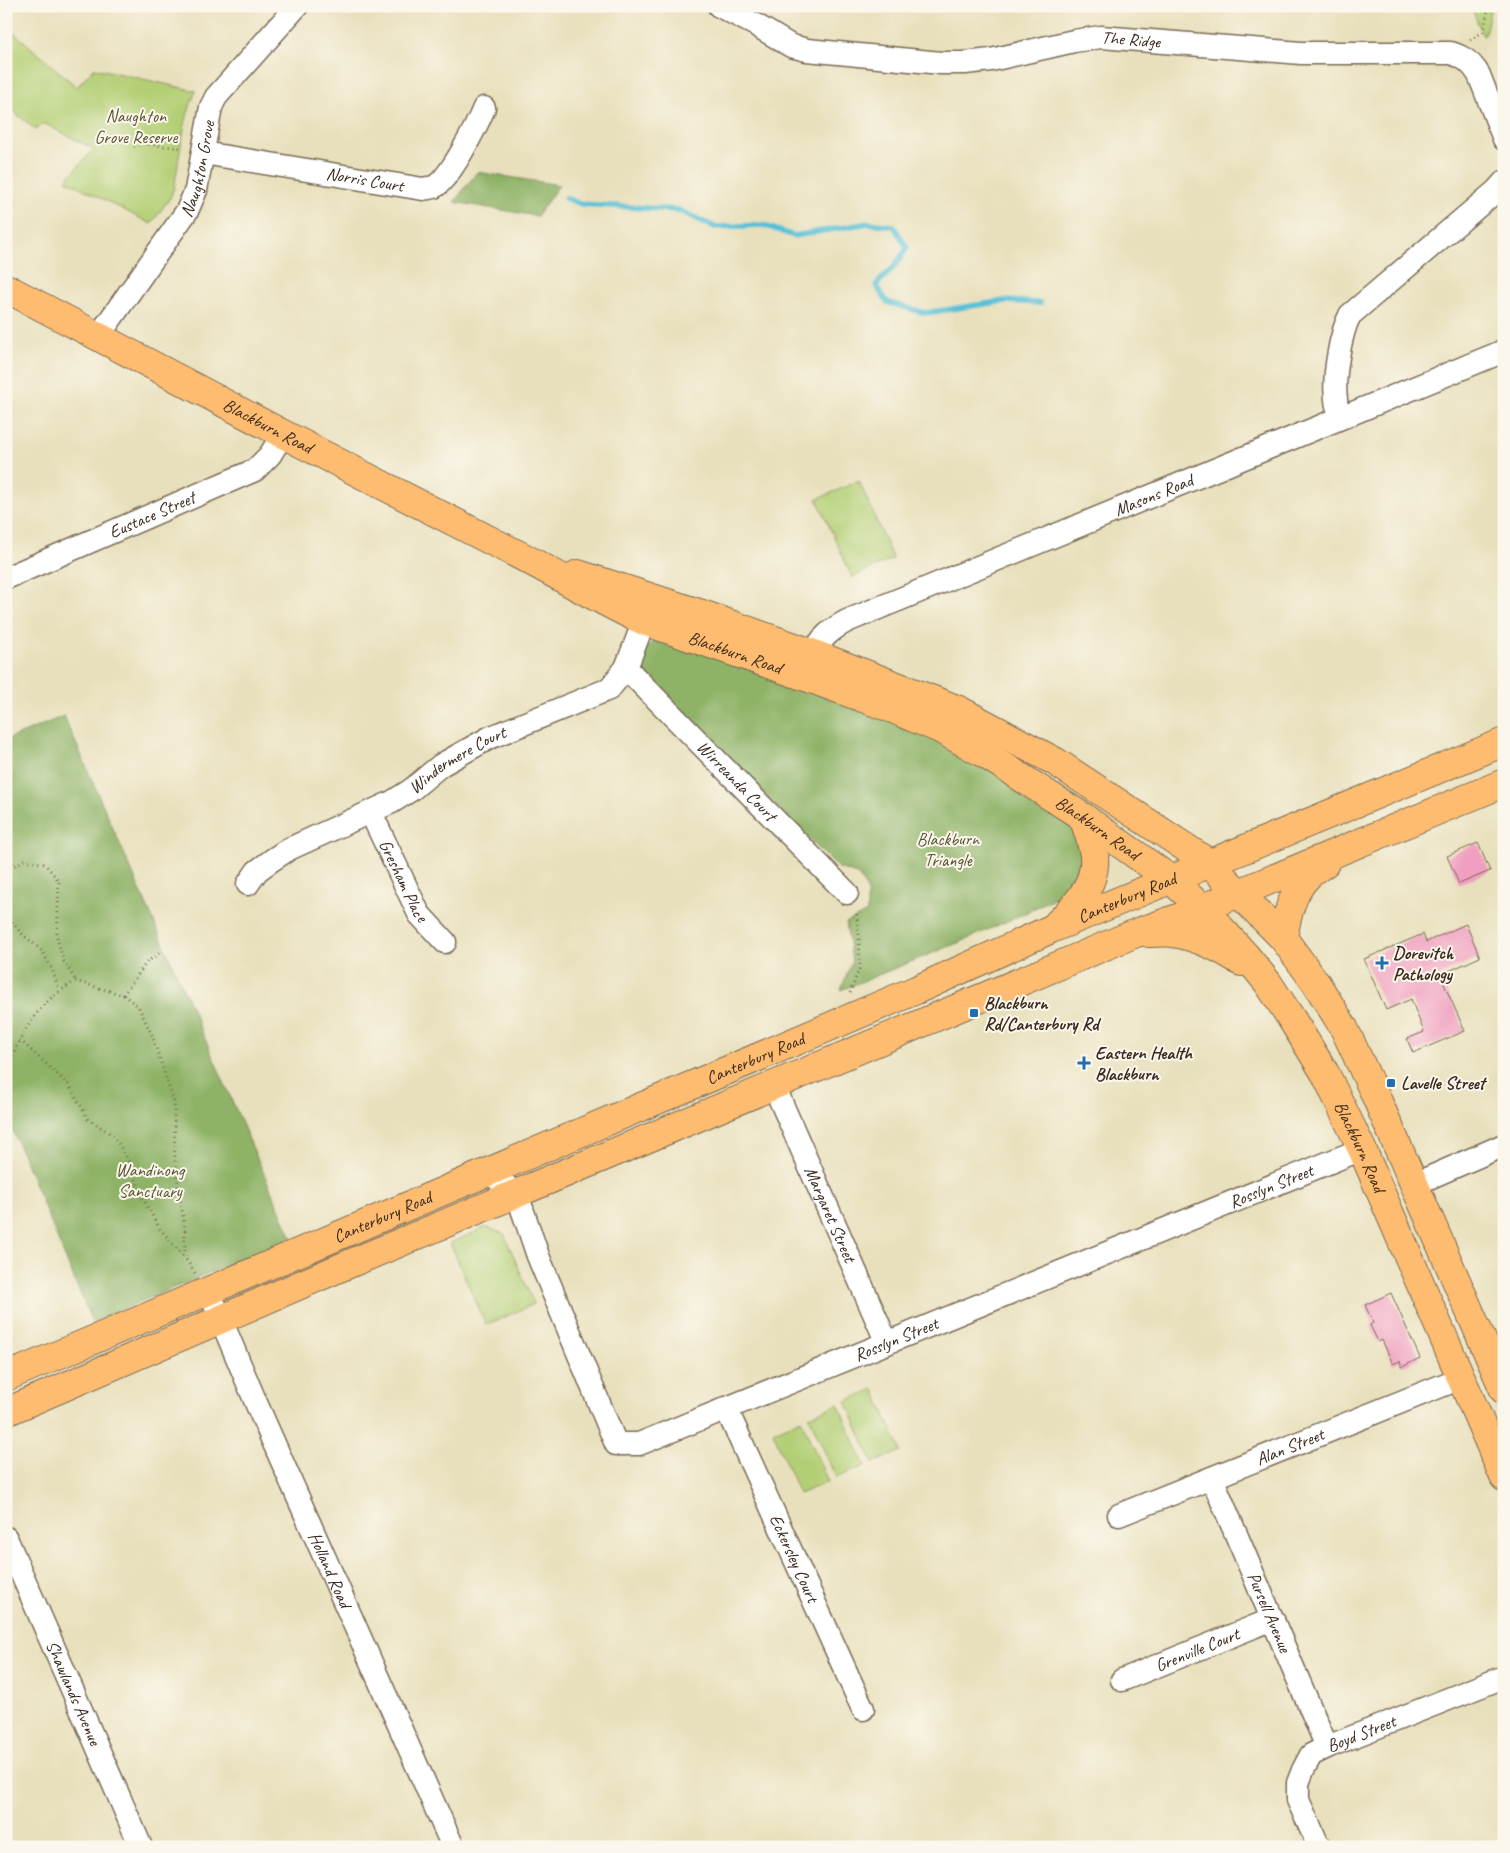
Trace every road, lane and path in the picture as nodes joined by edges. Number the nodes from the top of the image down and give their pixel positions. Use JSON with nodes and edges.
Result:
{"nodes":[{"id":1,"x":297,"y":6,"type":"edge"},
{"id":2,"x":719,"y":6,"type":"edge"},
{"id":3,"x":1489,"y":6,"type":"edge"},
{"id":4,"x":1451,"y":53,"type":"junction"},
{"id":5,"x":484,"y":108,"type":"dead end"},
{"id":6,"x":1504,"y":139,"type":"edge"},
{"id":7,"x":134,"y":146,"type":"dead end"},
{"id":8,"x":194,"y":151,"type":"junction"},
{"id":9,"x":1504,"y":182,"type":"edge"},
{"id":10,"x":6,"y":288,"type":"edge"},
{"id":11,"x":98,"y":337,"type":"junction"},
{"id":12,"x":1504,"y":351,"type":"edge"},
{"id":13,"x":1342,"y":418,"type":"junction"},
{"id":14,"x":283,"y":434,"type":"junction"},
{"id":15,"x":6,"y":578,"type":"edge"},
{"id":16,"x":648,"y":609,"type":"junction"},
{"id":17,"x":699,"y":613,"type":"junction"},
{"id":18,"x":739,"y":655,"type":"junction"},
{"id":19,"x":810,"y":666,"type":"junction"},
{"id":20,"x":626,"y":668,"type":"junction"},
{"id":21,"x":1504,"y":742,"type":"edge"},
{"id":22,"x":1504,"y":783,"type":"edge"},
{"id":23,"x":371,"y":813,"type":"junction"},
{"id":24,"x":1084,"y":817,"type":"junction"},
{"id":25,"x":1342,"y":850,"type":"junction"},
{"id":26,"x":1209,"y":863,"type":"junction"},
{"id":27,"x":6,"y":870,"type":"edge"},
{"id":28,"x":1170,"y":879,"type":"junction"},
{"id":29,"x":248,"y":884,"type":"dead end"},
{"id":30,"x":847,"y":893,"type":"joint"},
{"id":31,"x":1240,"y":893,"type":"junction"},
{"id":32,"x":1202,"y":908,"type":"junction"},
{"id":33,"x":6,"y":914,"type":"edge"},
{"id":34,"x":1052,"y":929,"type":"junction"},
{"id":35,"x":1136,"y":933,"type":"junction"},
{"id":36,"x":1283,"y":938,"type":"junction"},
{"id":37,"x":444,"y":942,"type":"dead end"},
{"id":38,"x":159,"y":953,"type":"dead end"},
{"id":39,"x":76,"y":981,"type":"junction"},
{"id":40,"x":1268,"y":983,"type":"junction"},
{"id":41,"x":59,"y":990,"type":"junction"},
{"id":42,"x":123,"y":995,"type":"junction"},
{"id":43,"x":848,"y":1000,"type":"dead end"},
{"id":44,"x":20,"y":1040,"type":"junction"},
{"id":45,"x":6,"y":1070,"type":"edge"},
{"id":46,"x":774,"y":1086,"type":"junction"},
{"id":47,"x":1504,"y":1144,"type":"edge"},
{"id":48,"x":1362,"y":1149,"type":"junction"},
{"id":49,"x":488,"y":1172,"type":"junction"},
{"id":50,"x":1415,"y":1184,"type":"junction"},
{"id":51,"x":505,"y":1199,"type":"junction"},
{"id":52,"x":185,"y":1258,"type":"junction"},
{"id":53,"x":209,"y":1291,"type":"junction"},
{"id":54,"x":220,"y":1319,"type":"junction"},
{"id":55,"x":887,"y":1343,"type":"junction"},
{"id":56,"x":6,"y":1377,"type":"edge"},
{"id":57,"x":1461,"y":1378,"type":"junction"},
{"id":58,"x":1504,"y":1390,"type":"edge"},
{"id":59,"x":726,"y":1408,"type":"junction"},
{"id":60,"x":6,"y":1412,"type":"edge"},
{"id":61,"x":1504,"y":1477,"type":"edge"},
{"id":62,"x":1212,"y":1478,"type":"junction"},
{"id":63,"x":1119,"y":1515,"type":"dead end"},
{"id":64,"x":6,"y":1538,"type":"edge"},
{"id":65,"x":1273,"y":1619,"type":"junction"},
{"id":66,"x":1504,"y":1676,"type":"edge"},
{"id":67,"x":1122,"y":1680,"type":"dead end"},
{"id":68,"x":863,"y":1709,"type":"dead end"},
{"id":69,"x":1327,"y":1747,"type":"junction"},
{"id":70,"x":141,"y":1847,"type":"edge"},
{"id":71,"x":453,"y":1847,"type":"edge"},
{"id":72,"x":1319,"y":1847,"type":"edge"}],
"edges":[{"from":1,"to":8,"type":"street","name":"Naughton Grove"},
{"from":2,"to":4,"type":"street","name":"The Ridge"},
{"from":3,"to":4,"type":"path"},
{"from":4,"to":6,"type":"street"},
{"from":5,"to":8,"type":"street","name":"Norris Court"},
{"from":7,"to":8,"type":"path"},
{"from":8,"to":11,"type":"street","name":"Naughton Grove"},
{"from":9,"to":13,"type":"street"},
{"from":10,"to":11,"type":"main road","name":"Blackburn Road"},
{"from":11,"to":14,"type":"main road","name":"Blackburn Road"},
{"from":12,"to":13,"type":"street","name":"Masons Road"},
{"from":13,"to":19,"type":"street","name":"Masons Road"},
{"from":14,"to":15,"type":"street","name":"Eustace Street"},
{"from":14,"to":16,"type":"main road","name":"Blackburn Road"},
{"from":16,"to":17,"type":"main road","name":"Blackburn Road"},
{"from":16,"to":18,"type":"main road","name":"Blackburn Road"},
{"from":16,"to":20,"type":"street","name":"Windermere Court"},
{"from":17,"to":18,"type":"main road"},
{"from":17,"to":19,"type":"main road","name":"Blackburn Road"},
{"from":18,"to":19,"type":"main road","name":"Blackburn Road"},
{"from":19,"to":24,"type":"main road","name":"Blackburn Road"},
{"from":19,"to":26,"type":"main road","name":"Blackburn Road"},
{"from":20,"to":23,"type":"street","name":"Windermere Court"},
{"from":20,"to":30,"type":"street","name":"Wirreanda Court"},
{"from":21,"to":26,"type":"main road","name":"Canterbury Road"},
{"from":22,"to":25,"type":"main road","name":"Canterbury Road"},
{"from":23,"to":29,"type":"street","name":"Windermere Court"},
{"from":23,"to":37,"type":"street","name":"Gresham Place"},
{"from":24,"to":28,"type":"main road","name":"Blackburn Road"},
{"from":24,"to":34,"type":"main road"},
{"from":25,"to":31,"type":"main road","name":"Canterbury Road"},
{"from":25,"to":36,"type":"main road"},
{"from":26,"to":28,"type":"main road","name":"Canterbury Road"},
{"from":26,"to":31,"type":"main road","name":"Blackburn Road"},
{"from":27,"to":39,"type":"path"},
{"from":28,"to":32,"type":"main road","name":"Blackburn Road"},
{"from":28,"to":34,"type":"main road","name":"Canterbury Road"},
{"from":30,"to":43,"type":"path"},
{"from":31,"to":32,"type":"main road","name":"Canterbury Road"},
{"from":31,"to":36,"type":"main road","name":"Blackburn Road"},
{"from":32,"to":35,"type":"main road","name":"Canterbury Road"},
{"from":32,"to":40,"type":"main road","name":"Blackburn Road"},
{"from":33,"to":41,"type":"path"},
{"from":34,"to":49,"type":"main road","name":"Canterbury Road"},
{"from":35,"to":40,"type":"main road"},
{"from":35,"to":46,"type":"main road","name":"Canterbury Road"},
{"from":36,"to":50,"type":"main road","name":"Blackburn Road"},
{"from":38,"to":42,"type":"path"},
{"from":39,"to":41,"type":"path"},
{"from":39,"to":42,"type":"path"},
{"from":40,"to":48,"type":"main road","name":"Blackburn Road"},
{"from":41,"to":44,"type":"path"},
{"from":42,"to":52,"type":"path"},
{"from":44,"to":45,"type":"path"},
{"from":44,"to":52,"type":"path"},
{"from":46,"to":51,"type":"main road","name":"Canterbury Road"},
{"from":46,"to":55,"type":"street","name":"Margaret Street"},
{"from":47,"to":50,"type":"street"},
{"from":48,"to":55,"type":"street","name":"Rosslyn Street"},
{"from":48,"to":57,"type":"main road","name":"Blackburn Road"},
{"from":49,"to":51,"type":"street"},
{"from":49,"to":53,"type":"main road","name":"Canterbury Road"},
{"from":50,"to":58,"type":"main road","name":"Blackburn Road"},
{"from":51,"to":54,"type":"main road","name":"Canterbury Road"},
{"from":51,"to":59,"type":"street","name":"Rosslyn Street"},
{"from":52,"to":53,"type":"path"},
{"from":53,"to":54,"type":"street","name":"Holland Road"},
{"from":53,"to":56,"type":"main road","name":"Canterbury Road"},
{"from":54,"to":60,"type":"main road","name":"Canterbury Road"},
{"from":54,"to":71,"type":"street","name":"Holland Road"},
{"from":55,"to":59,"type":"street","name":"Rosslyn Street"},
{"from":57,"to":61,"type":"main road","name":"Blackburn Road"},
{"from":57,"to":62,"type":"street","name":"Alan Street"},
{"from":59,"to":68,"type":"street","name":"Eckersley Court"},
{"from":62,"to":63,"type":"street","name":"Alan Street"},
{"from":62,"to":65,"type":"street","name":"Pursell Avenue"},
{"from":64,"to":70,"type":"street","name":"Shawlands Avenue"},
{"from":65,"to":67,"type":"street","name":"Grenville Court"},
{"from":65,"to":69,"type":"street","name":"Pursell Avenue"},
{"from":66,"to":69,"type":"street","name":"Boyd Street"},
{"from":69,"to":72,"type":"street","name":"Boyd Street"}]}
